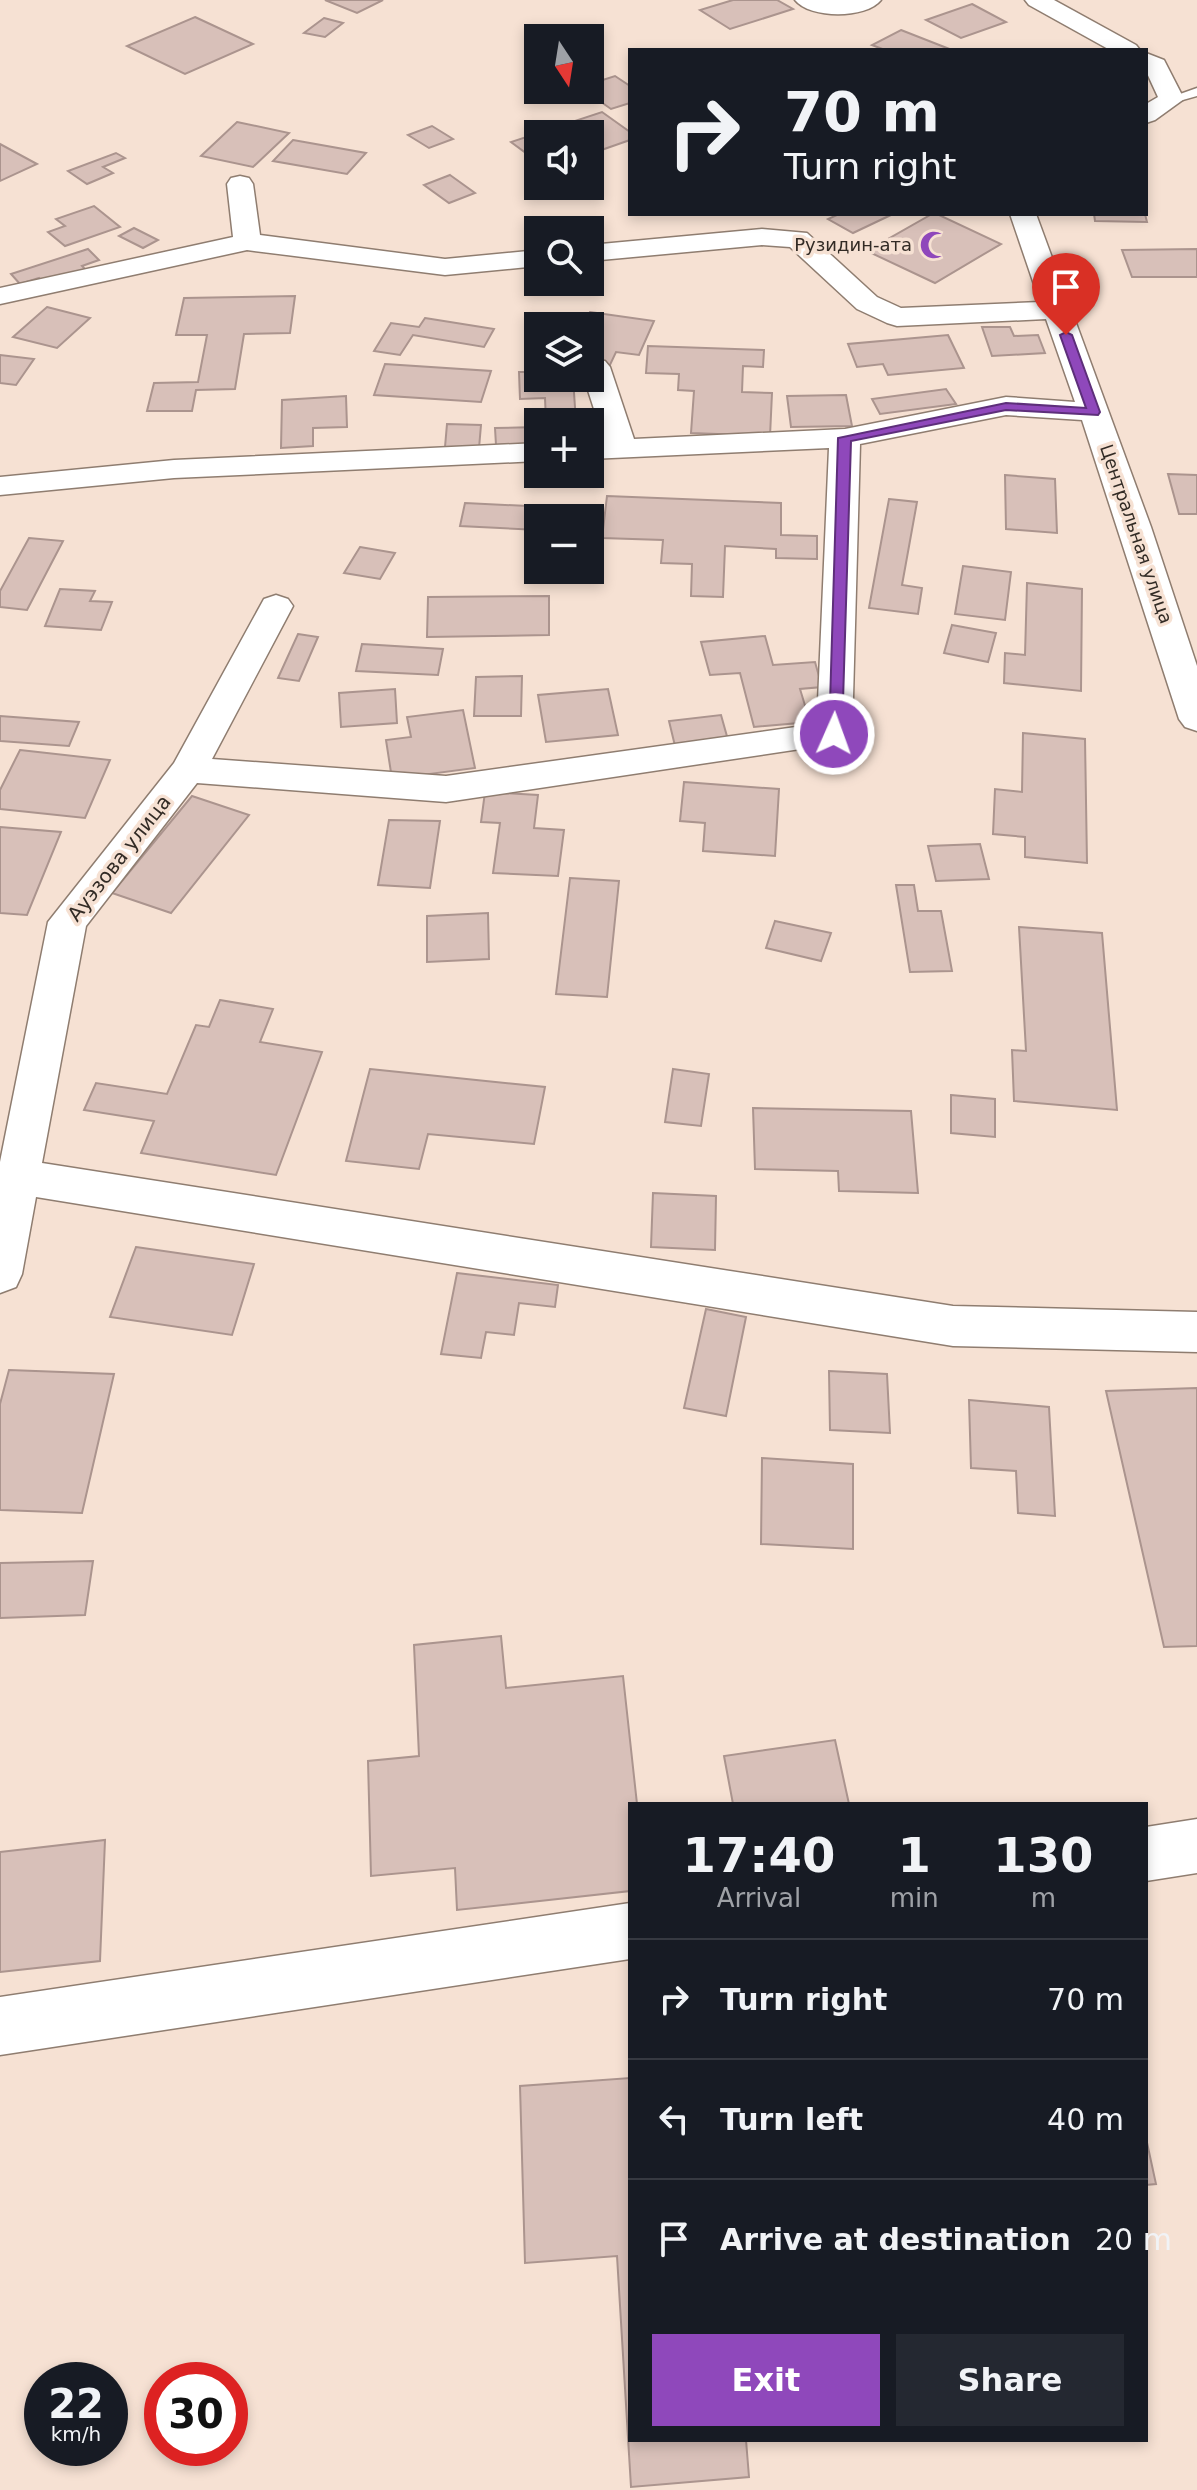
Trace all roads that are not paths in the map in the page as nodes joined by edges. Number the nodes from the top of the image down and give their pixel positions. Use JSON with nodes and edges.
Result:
{"nodes":[{"id":1,"x":807,"y":0,"type":"edge"},
{"id":2,"x":869,"y":0,"type":"edge"},
{"id":3,"x":1037,"y":0,"type":"edge"},
{"id":4,"x":1124,"y":48,"type":"edge"},
{"id":5,"x":1148,"y":61,"type":"edge"},
{"id":6,"x":1197,"y":92,"type":"edge"},
{"id":7,"x":1172,"y":99,"type":"junction"},
{"id":8,"x":1148,"y":114,"type":"edge"},
{"id":9,"x":240,"y":184,"type":"dead end"},
{"id":10,"x":1024,"y":216,"type":"edge"},
{"id":11,"x":756,"y":225,"type":"edge"},
{"id":12,"x":247,"y":242,"type":"junction"},
{"id":13,"x":604,"y":251,"type":"edge"},
{"id":14,"x":524,"y":259,"type":"edge"},
{"id":15,"x":0,"y":296,"type":"edge"},
{"id":16,"x":1057,"y":310,"type":"junction"},
{"id":17,"x":603,"y":392,"type":"edge"},
{"id":18,"x":1094,"y":412,"type":"junction"},
{"id":19,"x":845,"y":438,"type":"junction"},
{"id":20,"x":622,"y":448,"type":"junction"},
{"id":21,"x":604,"y":449,"type":"edge"},
{"id":22,"x":524,"y":453,"type":"edge"},
{"id":23,"x":0,"y":486,"type":"edge"},
{"id":24,"x":276,"y":606,"type":"dead end"},
{"id":25,"x":1197,"y":719,"type":"edge"},
{"id":26,"x":188,"y":770,"type":"junction"},
{"id":27,"x":21,"y":1177,"type":"junction"},
{"id":28,"x":0,"y":1274,"type":"edge"},
{"id":29,"x":1197,"y":1332,"type":"edge"},
{"id":30,"x":1197,"y":1846,"type":"edge"},
{"id":31,"x":1148,"y":1854,"type":"edge"},
{"id":32,"x":628,"y":1931,"type":"edge"},
{"id":33,"x":0,"y":2026,"type":"edge"}],
"edges":[{"from":1,"to":2,"type":"street"},
{"from":3,"to":4,"type":"street"},
{"from":5,"to":7,"type":"street"},
{"from":6,"to":7,"type":"lane"},
{"from":7,"to":8,"type":"street"},
{"from":9,"to":12,"type":"street"},
{"from":10,"to":16,"type":"street","name":"Центральная улица"},
{"from":11,"to":13,"type":"street"},
{"from":11,"to":16,"type":"street"},
{"from":12,"to":14,"type":"street"},
{"from":12,"to":15,"type":"street"},
{"from":16,"to":18,"type":"street","name":"Центральная улица"},
{"from":17,"to":20,"type":"street"},
{"from":18,"to":19,"type":"street"},
{"from":18,"to":25,"type":"street","name":"Центральная улица"},
{"from":19,"to":20,"type":"street"},
{"from":19,"to":26,"type":"street"},
{"from":20,"to":21,"type":"street"},
{"from":22,"to":23,"type":"street"},
{"from":24,"to":26,"type":"street","name":"Ауэзова улица"},
{"from":26,"to":27,"type":"street","name":"Ауэзова улица"},
{"from":27,"to":28,"type":"street","name":"Ауэзова улица"},
{"from":27,"to":29,"type":"street"},
{"from":30,"to":31,"type":"street"},
{"from":32,"to":33,"type":"street"}]}
